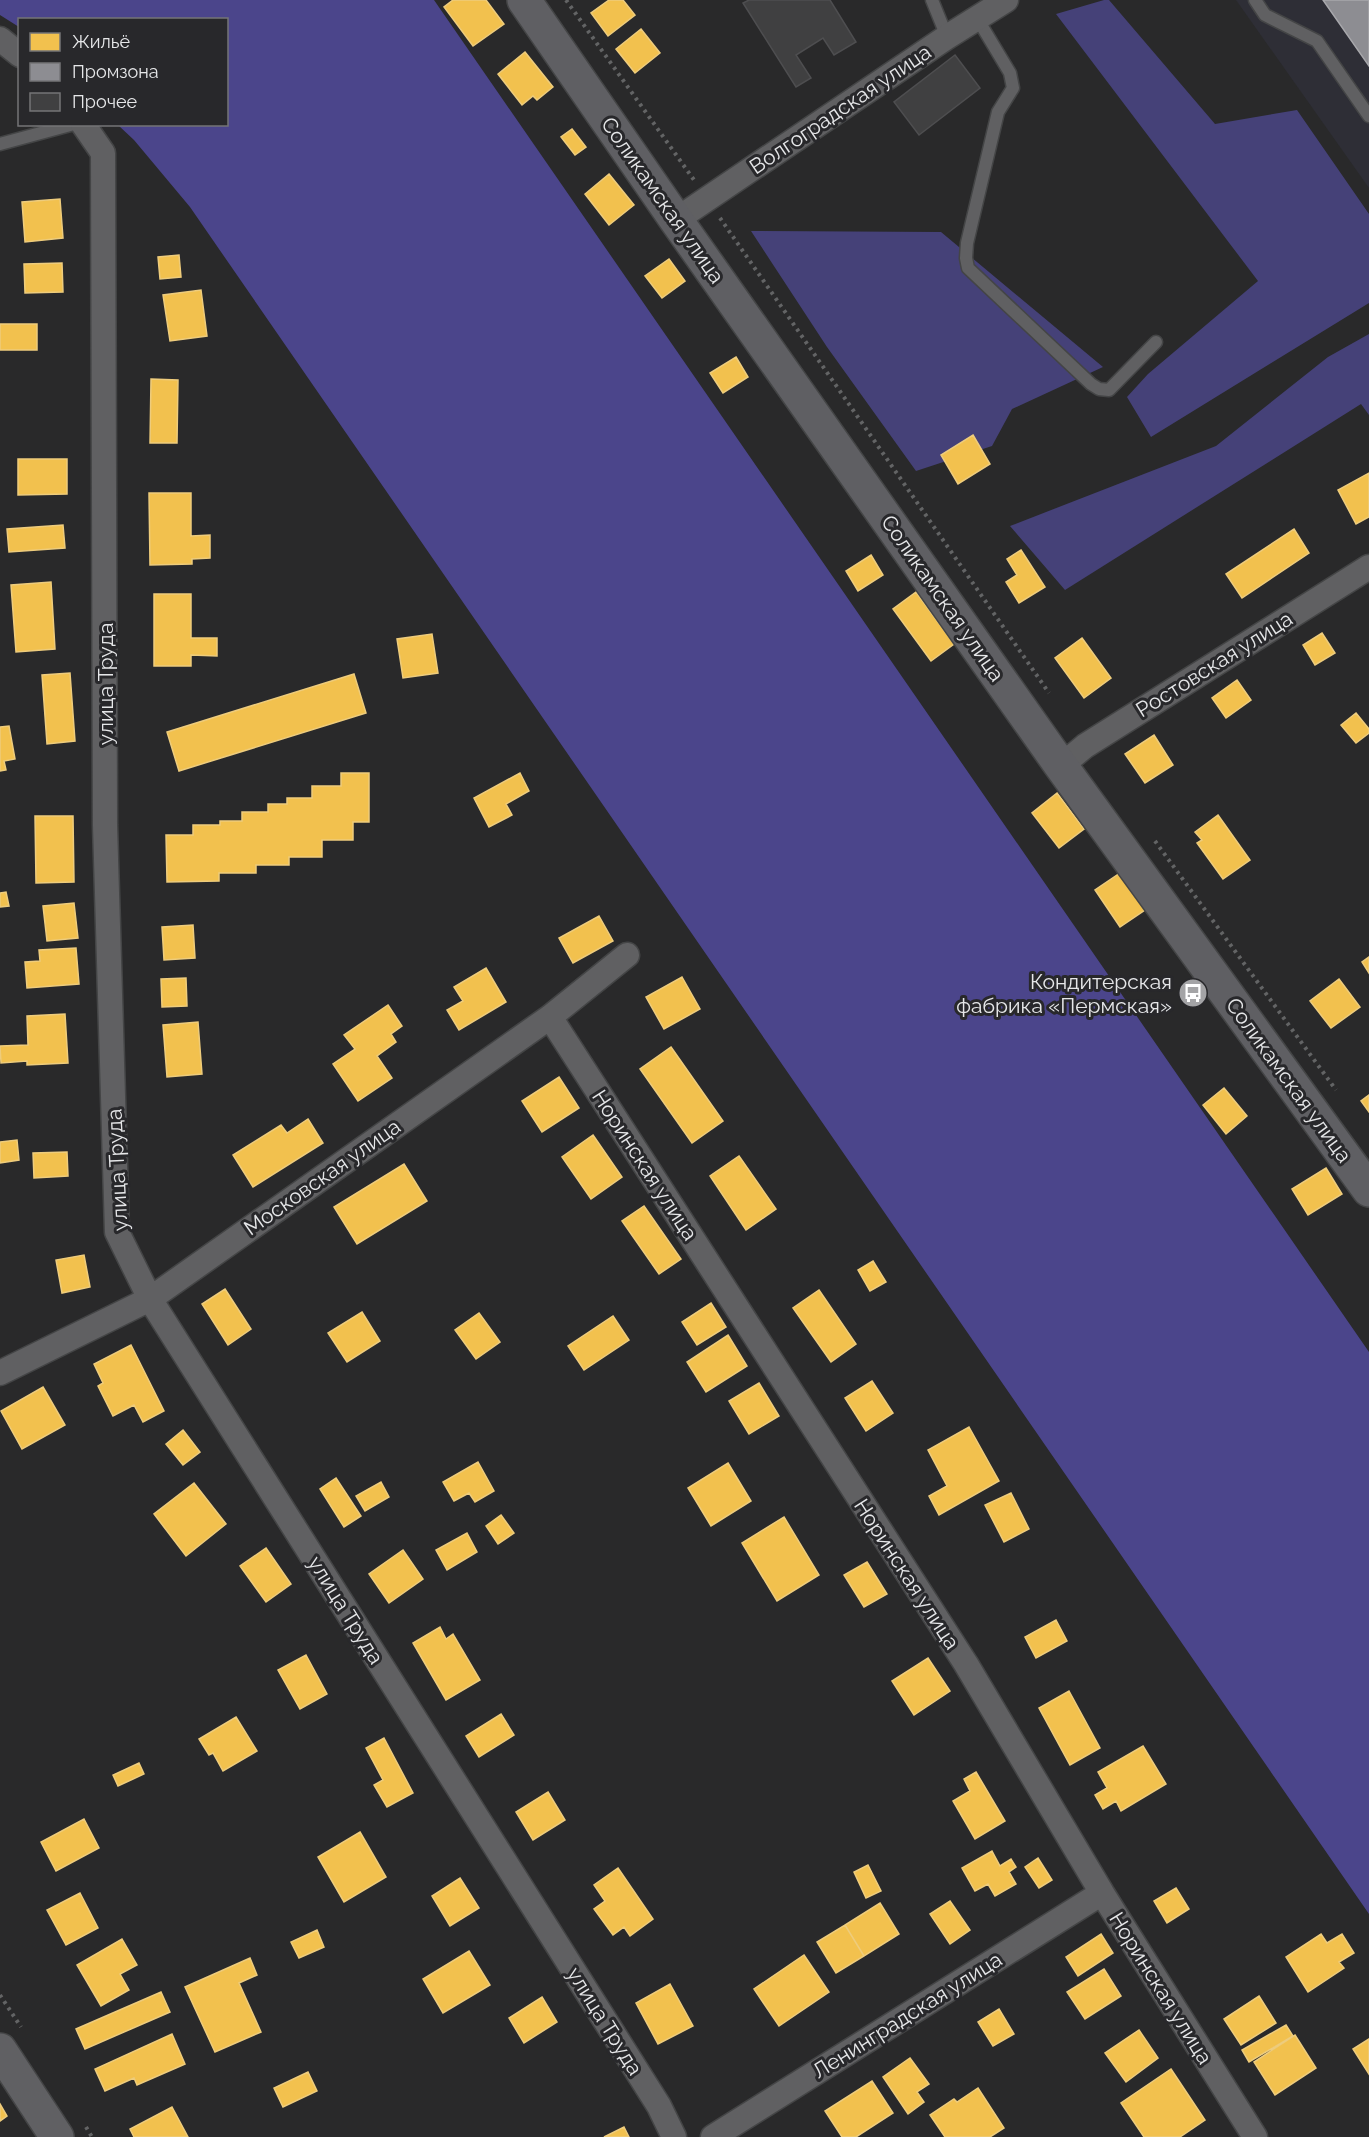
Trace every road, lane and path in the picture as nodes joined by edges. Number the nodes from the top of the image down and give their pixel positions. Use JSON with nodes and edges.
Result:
{"nodes":[{"id":1,"x":524,"y":0,"type":"edge"},
{"id":2,"x":566,"y":0,"type":"edge"},
{"id":3,"x":932,"y":0,"type":"edge"},
{"id":4,"x":1006,"y":0,"type":"edge"},
{"id":5,"x":1255,"y":0,"type":"edge"},
{"id":6,"x":977,"y":18,"type":"junction"},
{"id":7,"x":947,"y":37,"type":"junction"},
{"id":8,"x":0,"y":39,"type":"edge"},
{"id":9,"x":18,"y":53,"type":"edge"},
{"id":10,"x":1369,"y":116,"type":"edge"},
{"id":11,"x":67,"y":126,"type":"edge"},
{"id":12,"x":84,"y":126,"type":"edge"},
{"id":13,"x":0,"y":144,"type":"edge"},
{"id":14,"x":707,"y":199,"type":"junction"},
{"id":15,"x":676,"y":220,"type":"junction"},
{"id":16,"x":1156,"y":342,"type":"dead end"},
{"id":17,"x":1369,"y":567,"type":"edge"},
{"id":18,"x":1052,"y":698,"type":"dead end"},
{"id":19,"x":1061,"y":766,"type":"junction"},
{"id":20,"x":1148,"y":832,"type":"dead end"},
{"id":21,"x":627,"y":955,"type":"dead end"},
{"id":22,"x":550,"y":1017,"type":"junction"},
{"id":23,"x":1336,"y":1091,"type":"dead end"},
{"id":24,"x":1369,"y":1190,"type":"edge"},
{"id":25,"x":150,"y":1299,"type":"junction"},
{"id":26,"x":0,"y":1373,"type":"edge"},
{"id":27,"x":1102,"y":1893,"type":"junction"},
{"id":28,"x":0,"y":2050,"type":"edge"},
{"id":29,"x":57,"y":2137,"type":"edge"},
{"id":30,"x":674,"y":2137,"type":"edge"},
{"id":31,"x":713,"y":2137,"type":"edge"},
{"id":32,"x":1255,"y":2137,"type":"edge"}],
"edges":[{"from":1,"to":15,"type":"main road","name":"Соликамская улица"},
{"from":2,"to":14,"type":"path"},
{"from":3,"to":7,"type":"lane"},
{"from":4,"to":6,"type":"street","name":"Волгоградская улица"},
{"from":5,"to":10,"type":"lane"},
{"from":6,"to":7,"type":"street","name":"Волгоградская улица"},
{"from":6,"to":16,"type":"lane"},
{"from":7,"to":14,"type":"street","name":"Волгоградская улица"},
{"from":8,"to":9,"type":"street"},
{"from":11,"to":13,"type":"lane"},
{"from":12,"to":25,"type":"street","name":"улица Труда"},
{"from":14,"to":15,"type":"street","name":"Волгоградская улица"},
{"from":14,"to":18,"type":"path"},
{"from":15,"to":19,"type":"main road","name":"Соликамская улица"},
{"from":17,"to":19,"type":"street","name":"Ростовская улица"},
{"from":19,"to":24,"type":"main road","name":"Соликамская улица"},
{"from":20,"to":23,"type":"path"},
{"from":21,"to":22,"type":"street","name":"Московская улица"},
{"from":22,"to":25,"type":"street","name":"Московская улица"},
{"from":22,"to":27,"type":"street","name":"Норинская улица"},
{"from":25,"to":26,"type":"street","name":"Московская улица"},
{"from":25,"to":30,"type":"street","name":"улица Труда"},
{"from":27,"to":31,"type":"street","name":"Ленинградская улица"},
{"from":27,"to":32,"type":"street","name":"Норинская улица"},
{"from":28,"to":29,"type":"main road"}]}
